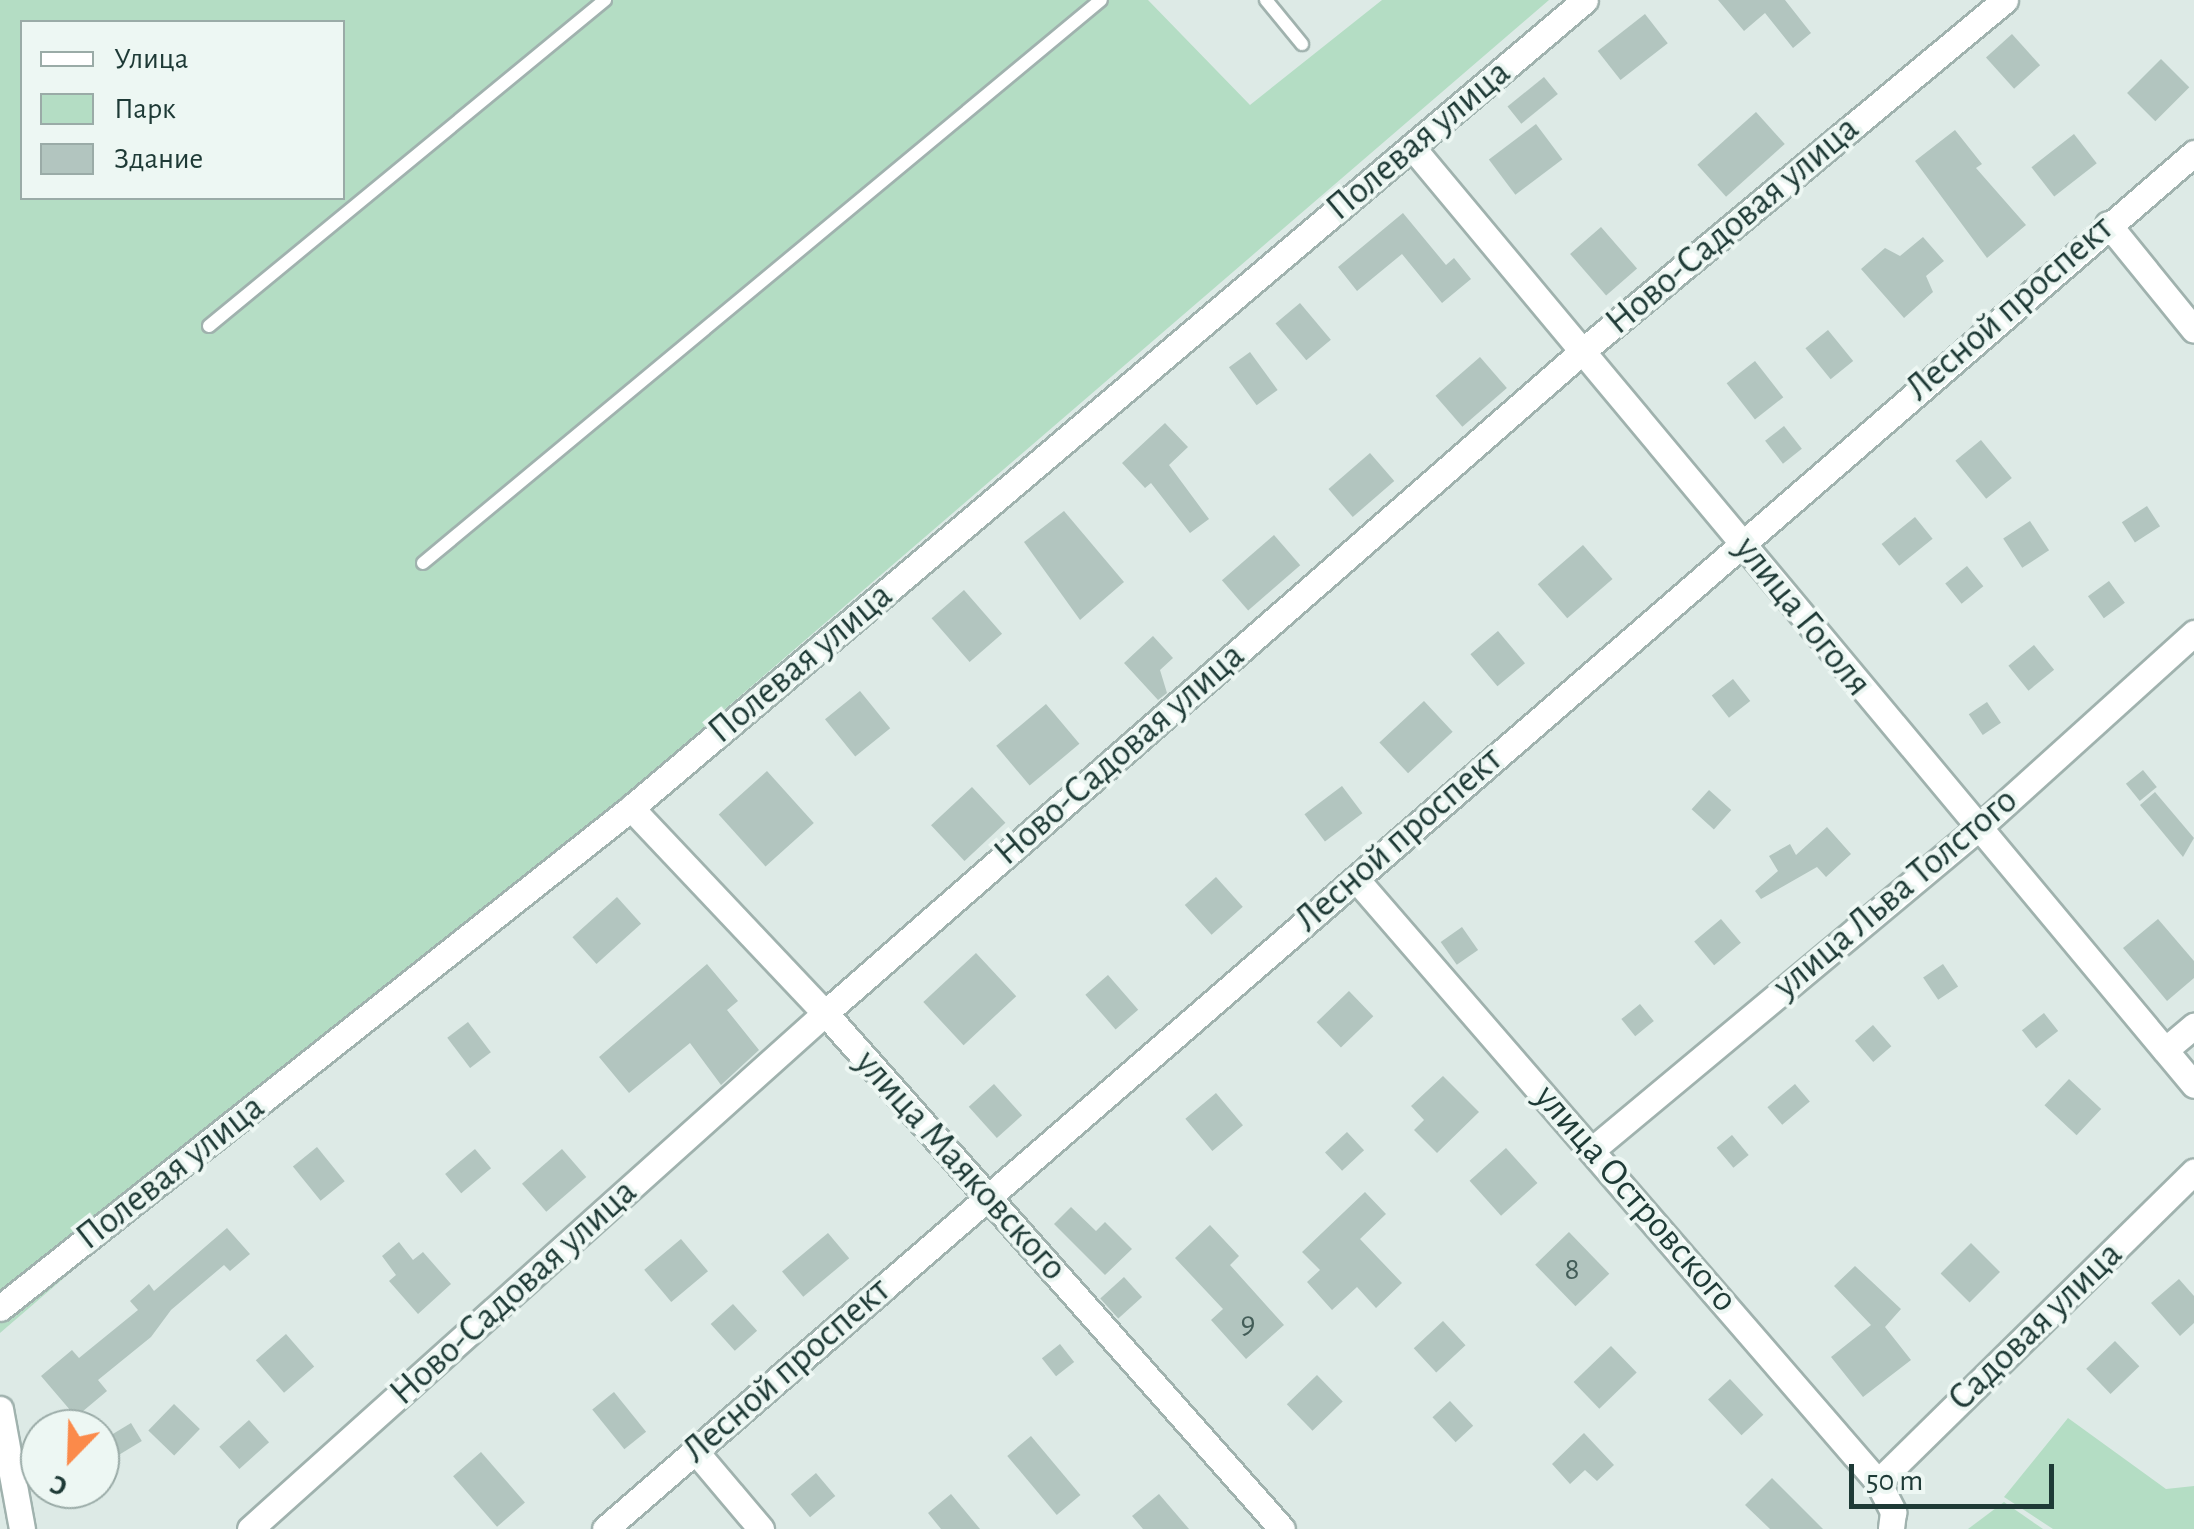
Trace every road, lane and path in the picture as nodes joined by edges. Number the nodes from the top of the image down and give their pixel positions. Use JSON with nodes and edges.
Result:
{"nodes":[{"id":1,"x":605,"y":0,"type":"edge"},
{"id":2,"x":1101,"y":0,"type":"edge"},
{"id":3,"x":1266,"y":0,"type":"edge"},
{"id":4,"x":1585,"y":0,"type":"edge"},
{"id":5,"x":2005,"y":0,"type":"edge"},
{"id":6,"x":1302,"y":44,"type":"dead end"},
{"id":7,"x":1412,"y":147,"type":"junction"},
{"id":8,"x":2194,"y":153,"type":"edge"},
{"id":9,"x":2108,"y":224,"type":"junction"},
{"id":10,"x":209,"y":326,"type":"dead end"},
{"id":11,"x":2194,"y":330,"type":"edge"},
{"id":12,"x":1579,"y":354,"type":"junction"},
{"id":13,"x":1741,"y":540,"type":"junction"},
{"id":14,"x":424,"y":563,"type":"dead end"},
{"id":15,"x":2194,"y":633,"type":"edge"},
{"id":16,"x":631,"y":808,"type":"junction"},
{"id":17,"x":1976,"y":830,"type":"junction"},
{"id":18,"x":1356,"y":879,"type":"junction"},
{"id":19,"x":825,"y":1013,"type":"junction"},
{"id":20,"x":2194,"y":1026,"type":"edge"},
{"id":21,"x":2165,"y":1050,"type":"junction"},
{"id":22,"x":2194,"y":1085,"type":"edge"},
{"id":23,"x":1594,"y":1149,"type":"junction"},
{"id":24,"x":2194,"y":1172,"type":"edge"},
{"id":25,"x":987,"y":1196,"type":"junction"},
{"id":26,"x":0,"y":1308,"type":"edge"},
{"id":27,"x":0,"y":1410,"type":"edge"},
{"id":28,"x":696,"y":1452,"type":"junction"},
{"id":29,"x":1878,"y":1482,"type":"junction"},
{"id":30,"x":22,"y":1529,"type":"edge"},
{"id":31,"x":250,"y":1529,"type":"edge"},
{"id":32,"x":605,"y":1529,"type":"edge"},
{"id":33,"x":761,"y":1529,"type":"edge"},
{"id":34,"x":1282,"y":1529,"type":"edge"},
{"id":35,"x":1891,"y":1529,"type":"edge"}],
"edges":[{"from":1,"to":10,"type":"lane"},
{"from":2,"to":14,"type":"lane"},
{"from":3,"to":6,"type":"lane"},
{"from":4,"to":7,"type":"street","name":"Полевая улица"},
{"from":5,"to":12,"type":"street","name":"Ново-Садовая улица"},
{"from":7,"to":12,"type":"street","name":"улица Гоголя"},
{"from":7,"to":16,"type":"street","name":"Полевая улица"},
{"from":8,"to":9,"type":"street","name":"Лесной проспект"},
{"from":9,"to":11,"type":"street"},
{"from":9,"to":13,"type":"street","name":"Лесной проспект"},
{"from":12,"to":13,"type":"street","name":"улица Гоголя"},
{"from":12,"to":19,"type":"street","name":"Ново-Садовая улица"},
{"from":13,"to":17,"type":"street","name":"улица Гоголя"},
{"from":13,"to":18,"type":"street","name":"Лесной проспект"},
{"from":15,"to":17,"type":"street","name":"улица Льва Толстого"},
{"from":16,"to":19,"type":"street","name":"улица Маяковского"},
{"from":16,"to":26,"type":"street","name":"Полевая улица"},
{"from":17,"to":21,"type":"street","name":"улица Гоголя"},
{"from":17,"to":23,"type":"street","name":"улица Льва Толстого"},
{"from":18,"to":23,"type":"street","name":"улица Островского"},
{"from":18,"to":25,"type":"street","name":"Лесной проспект"},
{"from":19,"to":25,"type":"street","name":"улица Маяковского"},
{"from":19,"to":31,"type":"street","name":"Ново-Садовая улица"},
{"from":20,"to":21,"type":"street"},
{"from":21,"to":22,"type":"street","name":"улица Гоголя"},
{"from":23,"to":29,"type":"street","name":"улица Островского"},
{"from":24,"to":29,"type":"street","name":"Садовая улица"},
{"from":25,"to":28,"type":"street","name":"Лесной проспект"},
{"from":25,"to":34,"type":"street","name":"улица Маяковского"},
{"from":27,"to":30,"type":"street"},
{"from":28,"to":32,"type":"street","name":"Лесной проспект"},
{"from":28,"to":33,"type":"street"},
{"from":29,"to":35,"type":"street","name":"улица Островского"}]}
